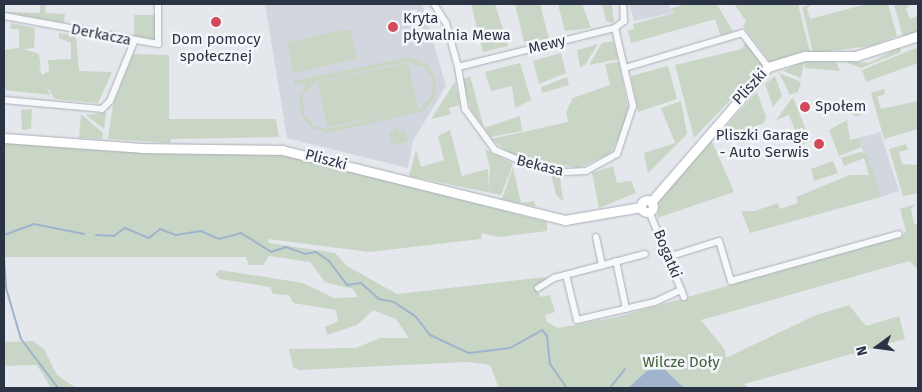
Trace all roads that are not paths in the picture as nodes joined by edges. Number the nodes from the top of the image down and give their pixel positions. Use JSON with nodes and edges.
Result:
{"nodes":[{"id":1,"x":158,"y":4,"type":"edge"},
{"id":2,"x":434,"y":4,"type":"edge"},
{"id":3,"x":623,"y":4,"type":"edge"},
{"id":4,"x":4,"y":16,"type":"edge"},
{"id":5,"x":615,"y":28,"type":"junction"},
{"id":6,"x":918,"y":36,"type":"edge"},
{"id":7,"x":134,"y":42,"type":"junction"},
{"id":8,"x":458,"y":67,"type":"junction"},
{"id":9,"x":628,"y":67,"type":"junction"},
{"id":10,"x":768,"y":67,"type":"junction"},
{"id":11,"x":4,"y":100,"type":"edge"},
{"id":12,"x":4,"y":138,"type":"edge"},
{"id":13,"x":647,"y":207,"type":"junction"},
{"id":14,"x":899,"y":234,"type":"dead end"},
{"id":15,"x":596,"y":237,"type":"dead end"},
{"id":16,"x":645,"y":254,"type":"dead end"},
{"id":17,"x":668,"y":257,"type":"junction"},
{"id":18,"x":616,"y":261,"type":"junction"},
{"id":19,"x":602,"y":265,"type":"junction"},
{"id":20,"x":566,"y":275,"type":"junction"},
{"id":21,"x":538,"y":288,"type":"dead end"},
{"id":22,"x":681,"y":290,"type":"junction"},
{"id":23,"x":684,"y":297,"type":"dead end"},
{"id":24,"x":626,"y":309,"type":"junction"}],
"edges":[{"from":1,"to":7,"type":"street","name":"Derkacza"},
{"from":2,"to":8,"type":"street"},
{"from":3,"to":5,"type":"street"},
{"from":4,"to":7,"type":"street","name":"Derkacza"},
{"from":5,"to":8,"type":"street","name":"Mewy"},
{"from":5,"to":9,"type":"street","name":"Bekasa"},
{"from":6,"to":10,"type":"street","name":"Pliszki"},
{"from":7,"to":11,"type":"street"},
{"from":8,"to":9,"type":"street","name":"Bekasa"},
{"from":9,"to":10,"type":"street"},
{"from":10,"to":13,"type":"street","name":"Pliszki"},
{"from":12,"to":13,"type":"street","name":"Pliszki"},
{"from":13,"to":17,"type":"street","name":"Bogatki"},
{"from":14,"to":17,"type":"street"},
{"from":15,"to":19,"type":"street"},
{"from":16,"to":18,"type":"street"},
{"from":17,"to":22,"type":"street","name":"Bogatki"},
{"from":18,"to":19,"type":"street"},
{"from":18,"to":24,"type":"street"},
{"from":19,"to":20,"type":"street"},
{"from":20,"to":21,"type":"street"},
{"from":20,"to":24,"type":"street"},
{"from":22,"to":23,"type":"street","name":"Bogatki"},
{"from":22,"to":24,"type":"street"}]}
